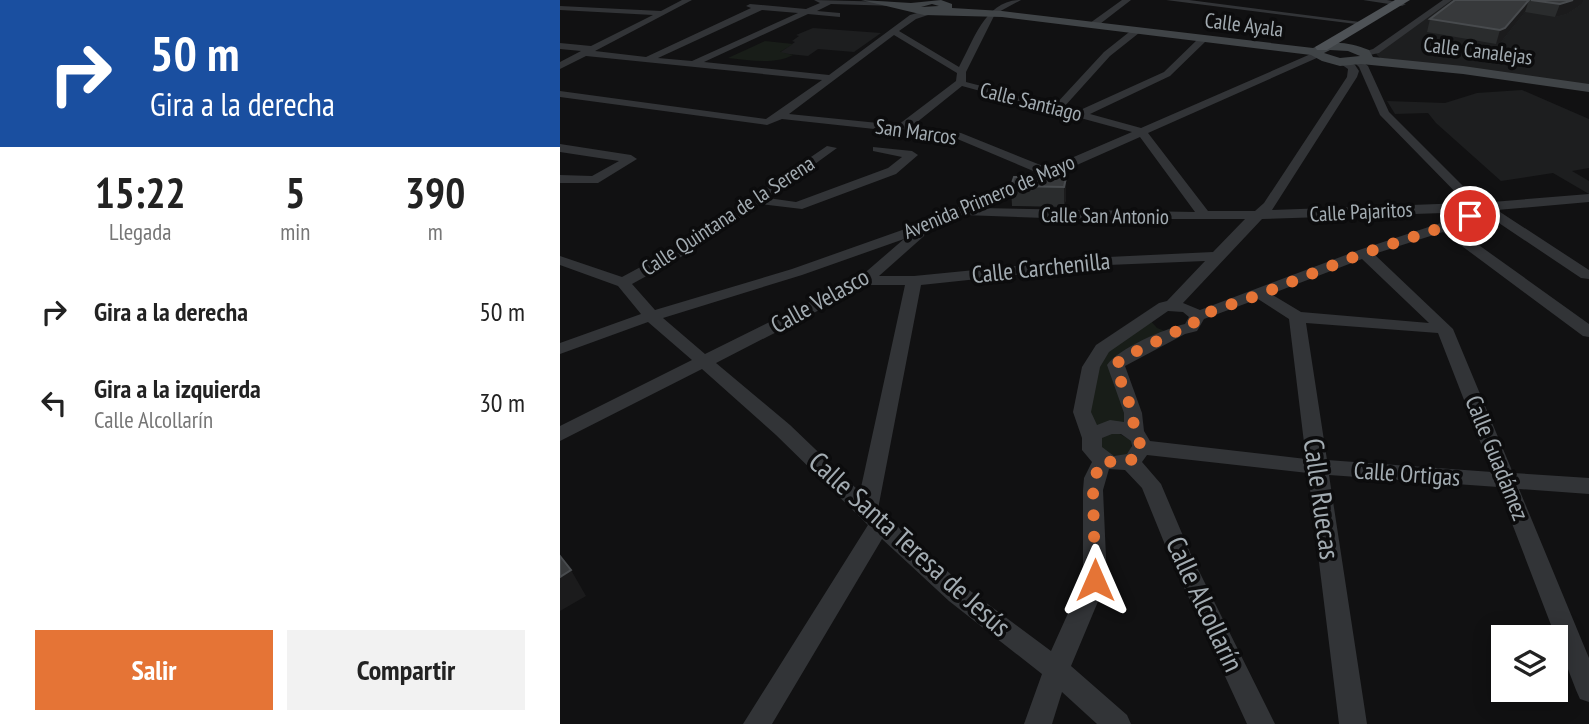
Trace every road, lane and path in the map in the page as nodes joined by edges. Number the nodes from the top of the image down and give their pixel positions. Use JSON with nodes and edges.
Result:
{"nodes":[{"id":1,"x":688,"y":0,"type":"edge"},
{"id":2,"x":810,"y":0,"type":"edge"},
{"id":3,"x":866,"y":0,"type":"edge"},
{"id":4,"x":1017,"y":0,"type":"edge"},
{"id":5,"x":1127,"y":0,"type":"edge"},
{"id":6,"x":1170,"y":0,"type":"edge"},
{"id":7,"x":1244,"y":0,"type":"edge"},
{"id":8,"x":1367,"y":0,"type":"edge"},
{"id":9,"x":1448,"y":0,"type":"edge"},
{"id":10,"x":1194,"y":1,"type":"edge"},
{"id":11,"x":828,"y":2,"type":"junction"},
{"id":12,"x":914,"y":4,"type":"edge"},
{"id":13,"x":739,"y":5,"type":"dead end"},
{"id":14,"x":761,"y":7,"type":"junction"},
{"id":15,"x":561,"y":8,"type":"edge"},
{"id":16,"x":1235,"y":8,"type":"junction"},
{"id":17,"x":1398,"y":9,"type":"edge"},
{"id":18,"x":807,"y":12,"type":"junction"},
{"id":19,"x":662,"y":13,"type":"junction"},
{"id":20,"x":997,"y":13,"type":"junction"},
{"id":21,"x":838,"y":15,"type":"dead end"},
{"id":22,"x":1423,"y":15,"type":"junction"},
{"id":23,"x":1415,"y":22,"type":"junction"},
{"id":24,"x":1364,"y":23,"type":"junction"},
{"id":25,"x":1093,"y":25,"type":"junction"},
{"id":26,"x":1136,"y":31,"type":"junction"},
{"id":27,"x":893,"y":35,"type":"junction"},
{"id":28,"x":1203,"y":39,"type":"junction"},
{"id":29,"x":560,"y":46,"type":"edge"},
{"id":30,"x":588,"y":51,"type":"junction"},
{"id":31,"x":1314,"y":52,"type":"junction"},
{"id":32,"x":648,"y":59,"type":"junction"},
{"id":33,"x":1367,"y":59,"type":"junction"},
{"id":34,"x":1343,"y":62,"type":"junction"},
{"id":35,"x":693,"y":64,"type":"junction"},
{"id":36,"x":560,"y":66,"type":"edge"},
{"id":37,"x":830,"y":78,"type":"junction"},
{"id":38,"x":960,"y":78,"type":"junction"},
{"id":39,"x":1352,"y":78,"type":"junction"},
{"id":40,"x":1589,"y":88,"type":"edge"},
{"id":41,"x":560,"y":94,"type":"edge"},
{"id":42,"x":1058,"y":108,"type":"junction"},
{"id":43,"x":1080,"y":114,"type":"junction"},
{"id":44,"x":779,"y":116,"type":"junction"},
{"id":45,"x":862,"y":125,"type":"junction"},
{"id":46,"x":901,"y":128,"type":"junction"},
{"id":47,"x":1142,"y":131,"type":"junction"},
{"id":48,"x":562,"y":149,"type":"edge"},
{"id":49,"x":1047,"y":172,"type":"junction"},
{"id":50,"x":563,"y":181,"type":"edge"},
{"id":51,"x":1589,"y":198,"type":"edge"},
{"id":52,"x":757,"y":200,"type":"junction"},
{"id":53,"x":1480,"y":206,"type":"junction"},
{"id":54,"x":974,"y":210,"type":"junction"},
{"id":55,"x":1463,"y":214,"type":"junction"},
{"id":56,"x":1205,"y":216,"type":"junction"},
{"id":57,"x":1247,"y":218,"type":"junction"},
{"id":58,"x":927,"y":226,"type":"junction"},
{"id":59,"x":1444,"y":226,"type":"junction"},
{"id":60,"x":1364,"y":253,"type":"junction"},
{"id":61,"x":1217,"y":256,"type":"junction"},
{"id":62,"x":560,"y":260,"type":"edge"},
{"id":63,"x":1586,"y":275,"type":"dead end"},
{"id":64,"x":864,"y":280,"type":"junction"},
{"id":65,"x":914,"y":281,"type":"junction"},
{"id":66,"x":623,"y":283,"type":"junction"},
{"id":67,"x":1261,"y":294,"type":"junction"},
{"id":68,"x":1164,"y":308,"type":"junction"},
{"id":69,"x":652,"y":317,"type":"junction"},
{"id":70,"x":1297,"y":317,"type":"junction"},
{"id":71,"x":1197,"y":319,"type":"junction"},
{"id":72,"x":1445,"y":329,"type":"junction"},
{"id":73,"x":1179,"y":330,"type":"junction"},
{"id":74,"x":1589,"y":332,"type":"edge"},
{"id":75,"x":560,"y":349,"type":"edge"},
{"id":76,"x":704,"y":362,"type":"junction"},
{"id":77,"x":560,"y":434,"type":"edge"},
{"id":78,"x":1091,"y":438,"type":"junction"},
{"id":79,"x":1136,"y":448,"type":"junction"},
{"id":80,"x":1103,"y":460,"type":"junction"},
{"id":81,"x":1317,"y":467,"type":"junction"},
{"id":82,"x":1505,"y":479,"type":"junction"},
{"id":83,"x":1589,"y":486,"type":"edge"},
{"id":84,"x":874,"y":518,"type":"junction"},
{"id":85,"x":1056,"y":670,"type":"junction"},
{"id":86,"x":1589,"y":690,"type":"edge"},
{"id":87,"x":757,"y":724,"type":"edge"},
{"id":88,"x":1038,"y":724,"type":"edge"},
{"id":89,"x":1117,"y":724,"type":"edge"},
{"id":90,"x":1261,"y":724,"type":"edge"},
{"id":91,"x":1353,"y":724,"type":"edge"}],
"edges":[{"from":1,"to":19,"type":"street"},
{"from":2,"to":11,"type":"street"},
{"from":3,"to":12,"type":"main road","name":"Calle Ayala"},
{"from":4,"to":20,"type":"street"},
{"from":5,"to":25,"type":"street"},
{"from":6,"to":10,"type":"street"},
{"from":7,"to":16,"type":"street"},
{"from":8,"to":17,"type":"street"},
{"from":9,"to":22,"type":"street"},
{"from":10,"to":16,"type":"street"},
{"from":11,"to":12,"type":"street"},
{"from":11,"to":18,"type":"street"},
{"from":12,"to":20,"type":"main road","name":"Calle Ayala"},
{"from":12,"to":27,"type":"street"},
{"from":13,"to":14,"type":"street"},
{"from":14,"to":18,"type":"street"},
{"from":14,"to":32,"type":"street"},
{"from":15,"to":19,"type":"street"},
{"from":16,"to":24,"type":"street"},
{"from":17,"to":22,"type":"street"},
{"from":17,"to":23,"type":"street"},
{"from":17,"to":24,"type":"main road"},
{"from":17,"to":33,"type":"main road"},
{"from":18,"to":21,"type":"street"},
{"from":18,"to":35,"type":"street"},
{"from":19,"to":30,"type":"street"},
{"from":20,"to":25,"type":"main road","name":"Calle Ayala"},
{"from":20,"to":38,"type":"street"},
{"from":22,"to":23,"type":"street"},
{"from":23,"to":33,"type":"street"},
{"from":24,"to":31,"type":"main road"},
{"from":25,"to":26,"type":"main road","name":"Calle Ayala"},
{"from":26,"to":28,"type":"main road","name":"Calle Ayala"},
{"from":26,"to":42,"type":"street"},
{"from":27,"to":37,"type":"street"},
{"from":27,"to":38,"type":"street","name":"Calle Santiago"},
{"from":28,"to":31,"type":"main road","name":"Calle Ayala"},
{"from":28,"to":43,"type":"street"},
{"from":29,"to":30,"type":"street"},
{"from":30,"to":32,"type":"street"},
{"from":30,"to":36,"type":"street"},
{"from":31,"to":33,"type":"main road"},
{"from":31,"to":34,"type":"main road"},
{"from":31,"to":47,"type":"street","name":"Avenida Primero de Mayo"},
{"from":32,"to":35,"type":"street"},
{"from":33,"to":34,"type":"main road"},
{"from":33,"to":39,"type":"street"},
{"from":33,"to":40,"type":"main road","name":"Calle Canalejas"},
{"from":33,"to":53,"type":"street"},
{"from":34,"to":39,"type":"street"},
{"from":35,"to":37,"type":"street"},
{"from":37,"to":44,"type":"street"},
{"from":38,"to":42,"type":"street","name":"Calle Santiago"},
{"from":38,"to":46,"type":"street"},
{"from":39,"to":57,"type":"street"},
{"from":41,"to":44,"type":"street"},
{"from":42,"to":43,"type":"street","name":"Calle Santiago"},
{"from":43,"to":47,"type":"street","name":"Calle Santiago"},
{"from":44,"to":45,"type":"street","name":"San Marcos"},
{"from":45,"to":46,"type":"street","name":"San Marcos"},
{"from":45,"to":52,"type":"street","name":"Calle Quintana de la Serena"},
{"from":46,"to":49,"type":"street","name":"San Marcos"},
{"from":46,"to":52,"type":"street"},
{"from":47,"to":49,"type":"street","name":"Avenida Primero de Mayo"},
{"from":47,"to":56,"type":"street"},
{"from":48,"to":50,"type":"street"},
{"from":49,"to":54,"type":"street","name":"Avenida Primero de Mayo"},
{"from":51,"to":53,"type":"street"},
{"from":52,"to":66,"type":"street","name":"Calle Quintana de la Serena"},
{"from":53,"to":55,"type":"street"},
{"from":53,"to":63,"type":"street"},
{"from":54,"to":56,"type":"street","name":"Calle San Antonio"},
{"from":54,"to":58,"type":"street","name":"Avenida Primero de Mayo"},
{"from":55,"to":57,"type":"street","name":"Calle Pajaritos"},
{"from":55,"to":59,"type":"street"},
{"from":56,"to":57,"type":"street","name":"Calle San Antonio"},
{"from":57,"to":61,"type":"street"},
{"from":58,"to":64,"type":"street","name":"Calle Velasco"},
{"from":58,"to":69,"type":"street","name":"Avenida Primero de Mayo"},
{"from":59,"to":60,"type":"street"},
{"from":59,"to":74,"type":"street"},
{"from":60,"to":67,"type":"street"},
{"from":60,"to":72,"type":"street","name":"Calle Guadámez"},
{"from":61,"to":65,"type":"street","name":"Calle Carchenilla"},
{"from":61,"to":68,"type":"street"},
{"from":62,"to":66,"type":"street"},
{"from":64,"to":65,"type":"street","name":"Calle Carchenilla"},
{"from":64,"to":76,"type":"street","name":"Calle Velasco"},
{"from":65,"to":84,"type":"street"},
{"from":66,"to":69,"type":"street","name":"Calle Santa Teresa de Jesús"},
{"from":67,"to":70,"type":"street"},
{"from":67,"to":71,"type":"street"},
{"from":68,"to":71,"type":"street"},
{"from":68,"to":73,"type":"street"},
{"from":68,"to":78,"type":"street"},
{"from":69,"to":75,"type":"street","name":"Avenida Primero de Mayo"},
{"from":69,"to":76,"type":"street","name":"Calle Santa Teresa de Jesús"},
{"from":70,"to":72,"type":"street"},
{"from":70,"to":81,"type":"street","name":"Calle Ruecas"},
{"from":71,"to":73,"type":"street"},
{"from":72,"to":82,"type":"street","name":"Calle Guadámez"},
{"from":73,"to":79,"type":"street"},
{"from":76,"to":77,"type":"street","name":"Calle Velasco"},
{"from":76,"to":84,"type":"street","name":"Calle Santa Teresa de Jesús"},
{"from":78,"to":79,"type":"street"},
{"from":78,"to":80,"type":"street"},
{"from":79,"to":80,"type":"street"},
{"from":79,"to":81,"type":"street","name":"Calle Ortigas"},
{"from":79,"to":90,"type":"street","name":"Calle Alcollarín"},
{"from":80,"to":85,"type":"street"},
{"from":81,"to":82,"type":"street","name":"Calle Ortigas"},
{"from":81,"to":91,"type":"street","name":"Calle Ruecas"},
{"from":82,"to":83,"type":"street","name":"Calle Ortigas"},
{"from":82,"to":86,"type":"street","name":"Calle Guadámez"},
{"from":84,"to":85,"type":"street","name":"Calle Santa Teresa de Jesús"},
{"from":84,"to":87,"type":"street"},
{"from":85,"to":88,"type":"street"},
{"from":85,"to":89,"type":"street","name":"Calle Santa Teresa de Jesús"}]}
